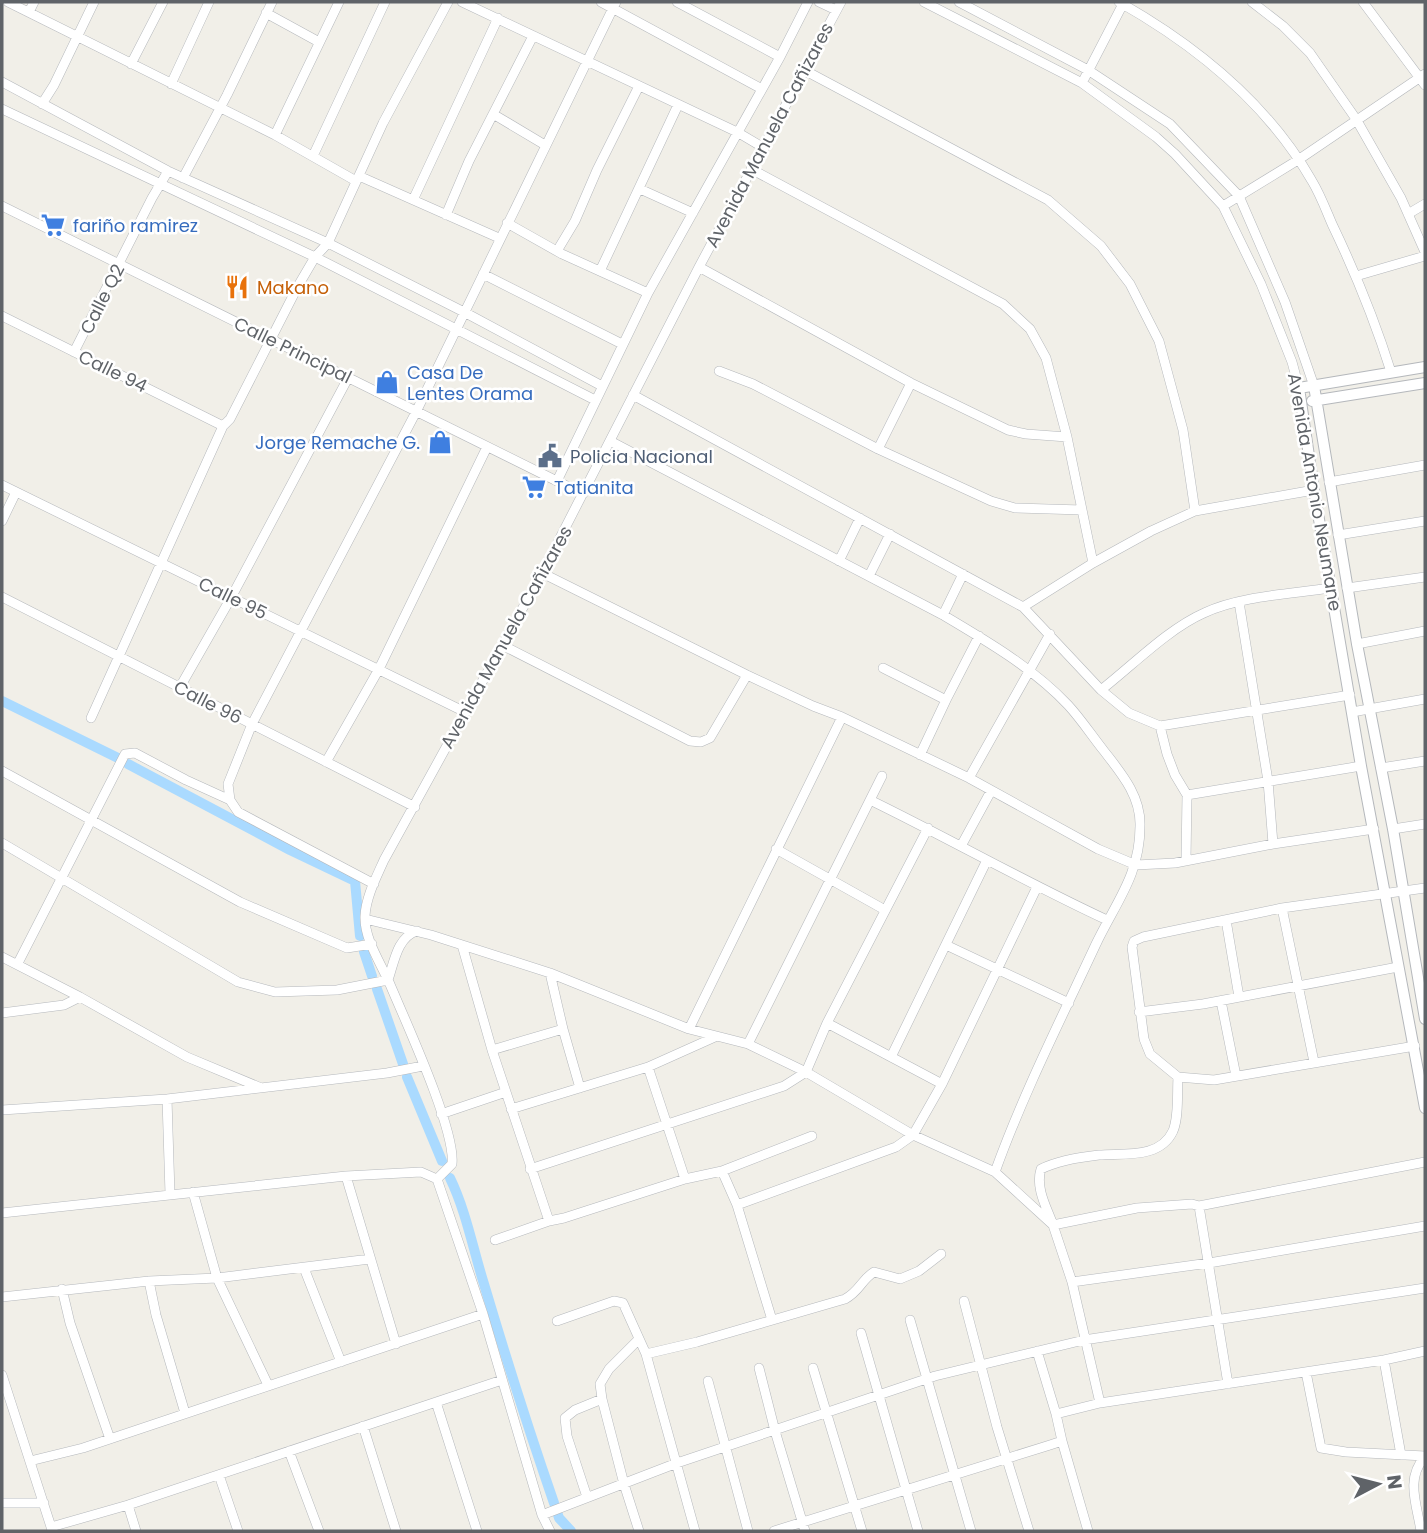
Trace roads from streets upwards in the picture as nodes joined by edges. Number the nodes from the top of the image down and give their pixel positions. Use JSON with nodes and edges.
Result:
{"nodes":[{"id":1,"x":8,"y":2,"type":"edge"},
{"id":2,"x":34,"y":2,"type":"edge"},
{"id":3,"x":94,"y":2,"type":"edge"},
{"id":4,"x":163,"y":2,"type":"edge"},
{"id":5,"x":209,"y":2,"type":"edge"},
{"id":6,"x":272,"y":2,"type":"edge"},
{"id":7,"x":339,"y":2,"type":"edge"},
{"id":8,"x":385,"y":2,"type":"edge"},
{"id":9,"x":448,"y":2,"type":"edge"},
{"id":10,"x":462,"y":2,"type":"edge"},
{"id":11,"x":601,"y":2,"type":"edge"},
{"id":12,"x":677,"y":2,"type":"edge"},
{"id":13,"x":808,"y":2,"type":"edge"},
{"id":14,"x":924,"y":2,"type":"edge"},
{"id":15,"x":959,"y":2,"type":"edge"},
{"id":16,"x":1252,"y":2,"type":"edge"},
{"id":17,"x":1363,"y":2,"type":"edge"},
{"id":18,"x":1122,"y":3,"type":"edge"},
{"id":19,"x":615,"y":4,"type":"edge"},
{"id":20,"x":831,"y":5,"type":"edge"},
{"id":21,"x":29,"y":12,"type":"junction"},
{"id":22,"x":266,"y":13,"type":"junction"},
{"id":23,"x":498,"y":18,"type":"junction"},
{"id":24,"x":76,"y":36,"type":"junction"},
{"id":25,"x":533,"y":36,"type":"junction"},
{"id":26,"x":318,"y":42,"type":"junction"},
{"id":27,"x":780,"y":57,"type":"junction"},
{"id":28,"x":586,"y":61,"type":"junction"},
{"id":29,"x":131,"y":64,"type":"junction"},
{"id":30,"x":804,"y":70,"type":"junction"},
{"id":31,"x":1088,"y":70,"type":"junction"},
{"id":32,"x":1424,"y":79,"type":"edge"},
{"id":33,"x":2,"y":82,"type":"edge"},
{"id":34,"x":1082,"y":83,"type":"junction"},
{"id":35,"x":172,"y":84,"type":"junction"},
{"id":36,"x":639,"y":86,"type":"junction"},
{"id":37,"x":762,"y":89,"type":"junction"},
{"id":38,"x":42,"y":104,"type":"junction"},
{"id":39,"x":678,"y":105,"type":"junction"},
{"id":40,"x":2,"y":109,"type":"edge"},
{"id":41,"x":220,"y":109,"type":"junction"},
{"id":42,"x":493,"y":114,"type":"junction"},
{"id":43,"x":1356,"y":119,"type":"junction"},
{"id":44,"x":740,"y":134,"type":"junction"},
{"id":45,"x":275,"y":135,"type":"junction"},
{"id":46,"x":545,"y":145,"type":"junction"},
{"id":47,"x":760,"y":146,"type":"junction"},
{"id":48,"x":313,"y":156,"type":"junction"},
{"id":49,"x":1298,"y":160,"type":"junction"},
{"id":50,"x":751,"y":169,"type":"junction"},
{"id":51,"x":168,"y":171,"type":"junction"},
{"id":52,"x":183,"y":178,"type":"junction"},
{"id":53,"x":358,"y":179,"type":"junction"},
{"id":54,"x":161,"y":184,"type":"junction"},
{"id":55,"x":640,"y":189,"type":"junction"},
{"id":56,"x":1240,"y":196,"type":"junction"},
{"id":57,"x":413,"y":200,"type":"junction"},
{"id":58,"x":1425,"y":204,"type":"edge"},
{"id":59,"x":2,"y":206,"type":"edge"},
{"id":60,"x":1223,"y":206,"type":"junction"},
{"id":61,"x":693,"y":213,"type":"junction"},
{"id":62,"x":1408,"y":214,"type":"junction"},
{"id":63,"x":446,"y":215,"type":"junction"},
{"id":64,"x":506,"y":223,"type":"junction"},
{"id":65,"x":499,"y":238,"type":"junction"},
{"id":66,"x":328,"y":243,"type":"junction"},
{"id":67,"x":557,"y":251,"type":"junction"},
{"id":68,"x":1425,"y":254,"type":"edge"},
{"id":69,"x":315,"y":257,"type":"junction"},
{"id":70,"x":120,"y":265,"type":"junction"},
{"id":71,"x":699,"y":267,"type":"junction"},
{"id":72,"x":600,"y":271,"type":"junction"},
{"id":73,"x":483,"y":274,"type":"junction"},
{"id":74,"x":1356,"y":276,"type":"junction"},
{"id":75,"x":648,"y":293,"type":"junction"},
{"id":76,"x":464,"y":312,"type":"junction"},
{"id":77,"x":2,"y":317,"type":"edge"},
{"id":78,"x":457,"y":328,"type":"junction"},
{"id":79,"x":270,"y":339,"type":"junction"},
{"id":80,"x":622,"y":344,"type":"junction"},
{"id":81,"x":74,"y":352,"type":"junction"},
{"id":82,"x":1425,"y":367,"type":"edge"},
{"id":83,"x":719,"y":371,"type":"dead end"},
{"id":84,"x":1391,"y":372,"type":"junction"},
{"id":85,"x":348,"y":378,"type":"junction"},
{"id":86,"x":911,"y":383,"type":"junction"},
{"id":87,"x":1425,"y":383,"type":"edge"},
{"id":88,"x":602,"y":386,"type":"junction"},
{"id":89,"x":1314,"y":386,"type":"junction"},
{"id":90,"x":1299,"y":388,"type":"junction"},
{"id":91,"x":633,"y":395,"type":"junction"},
{"id":92,"x":595,"y":400,"type":"junction"},
{"id":93,"x":1316,"y":400,"type":"junction"},
{"id":94,"x":1302,"y":404,"type":"junction"},
{"id":95,"x":416,"y":412,"type":"junction"},
{"id":96,"x":223,"y":426,"type":"junction"},
{"id":97,"x":1067,"y":437,"type":"junction"},
{"id":98,"x":610,"y":441,"type":"junction"},
{"id":99,"x":487,"y":447,"type":"junction"},
{"id":100,"x":878,"y":449,"type":"junction"},
{"id":101,"x":1425,"y":465,"type":"edge"},
{"id":102,"x":557,"y":481,"type":"junction"},
{"id":103,"x":1329,"y":482,"type":"junction"},
{"id":104,"x":2,"y":485,"type":"edge"},
{"id":105,"x":1314,"y":490,"type":"junction"},
{"id":106,"x":16,"y":492,"type":"junction"},
{"id":107,"x":583,"y":494,"type":"junction"},
{"id":108,"x":1082,"y":510,"type":"junction"},
{"id":109,"x":1195,"y":511,"type":"junction"},
{"id":110,"x":860,"y":518,"type":"junction"},
{"id":111,"x":2,"y":521,"type":"edge"},
{"id":112,"x":1425,"y":521,"type":"edge"},
{"id":113,"x":890,"y":534,"type":"junction"},
{"id":114,"x":1338,"y":535,"type":"junction"},
{"id":115,"x":839,"y":561,"type":"junction"},
{"id":116,"x":1093,"y":563,"type":"junction"},
{"id":117,"x":162,"y":565,"type":"junction"},
{"id":118,"x":542,"y":573,"type":"junction"},
{"id":119,"x":962,"y":574,"type":"junction"},
{"id":120,"x":869,"y":576,"type":"junction"},
{"id":121,"x":1425,"y":577,"type":"edge"},
{"id":122,"x":1330,"y":588,"type":"junction"},
{"id":123,"x":1347,"y":588,"type":"junction"},
{"id":124,"x":232,"y":596,"type":"junction"},
{"id":125,"x":2,"y":597,"type":"edge"},
{"id":126,"x":1239,"y":602,"type":"junction"},
{"id":127,"x":1023,"y":607,"type":"junction"},
{"id":128,"x":943,"y":615,"type":"junction"},
{"id":129,"x":299,"y":631,"type":"junction"},
{"id":130,"x":1425,"y":631,"type":"edge"},
{"id":131,"x":1050,"y":634,"type":"junction"},
{"id":132,"x":979,"y":636,"type":"junction"},
{"id":133,"x":1357,"y":644,"type":"junction"},
{"id":134,"x":502,"y":645,"type":"junction"},
{"id":135,"x":117,"y":656,"type":"junction"},
{"id":136,"x":883,"y":668,"type":"dead end"},
{"id":137,"x":379,"y":669,"type":"junction"},
{"id":138,"x":1031,"y":671,"type":"junction"},
{"id":139,"x":747,"y":675,"type":"junction"},
{"id":140,"x":180,"y":687,"type":"junction"},
{"id":141,"x":1101,"y":690,"type":"junction"},
{"id":142,"x":1350,"y":695,"type":"junction"},
{"id":143,"x":1425,"y":699,"type":"edge"},
{"id":144,"x":946,"y":700,"type":"junction"},
{"id":145,"x":1368,"y":709,"type":"junction"},
{"id":146,"x":1256,"y":710,"type":"junction"},
{"id":147,"x":465,"y":712,"type":"junction"},
{"id":148,"x":1352,"y":712,"type":"junction"},
{"id":149,"x":842,"y":717,"type":"junction"},
{"id":150,"x":91,"y":719,"type":"dead end"},
{"id":151,"x":252,"y":724,"type":"junction"},
{"id":152,"x":1160,"y":726,"type":"junction"},
{"id":153,"x":920,"y":755,"type":"junction"},
{"id":154,"x":326,"y":761,"type":"junction"},
{"id":155,"x":1425,"y":761,"type":"edge"},
{"id":156,"x":1361,"y":766,"type":"junction"},
{"id":157,"x":1381,"y":768,"type":"junction"},
{"id":158,"x":2,"y":771,"type":"edge"},
{"id":159,"x":882,"y":776,"type":"dead end"},
{"id":160,"x":969,"y":778,"type":"junction"},
{"id":161,"x":1268,"y":781,"type":"junction"},
{"id":162,"x":991,"y":791,"type":"junction"},
{"id":163,"x":1188,"y":795,"type":"junction"},
{"id":164,"x":230,"y":800,"type":"junction"},
{"id":165,"x":870,"y":800,"type":"junction"},
{"id":166,"x":415,"y":807,"type":"junction"},
{"id":167,"x":92,"y":819,"type":"junction"},
{"id":168,"x":1425,"y":824,"type":"edge"},
{"id":169,"x":928,"y":828,"type":"junction"},
{"id":170,"x":1374,"y":829,"type":"junction"},
{"id":171,"x":1393,"y":830,"type":"junction"},
{"id":172,"x":2,"y":844,"type":"edge"},
{"id":173,"x":1273,"y":844,"type":"junction"},
{"id":174,"x":961,"y":846,"type":"junction"},
{"id":175,"x":776,"y":849,"type":"junction"},
{"id":176,"x":987,"y":860,"type":"junction"},
{"id":177,"x":1186,"y":860,"type":"junction"},
{"id":178,"x":1136,"y":865,"type":"junction"},
{"id":179,"x":61,"y":878,"type":"junction"},
{"id":180,"x":831,"y":878,"type":"junction"},
{"id":181,"x":374,"y":884,"type":"junction"},
{"id":182,"x":1037,"y":887,"type":"junction"},
{"id":183,"x":1425,"y":888,"type":"edge"},
{"id":184,"x":1403,"y":891,"type":"junction"},
{"id":185,"x":1385,"y":894,"type":"junction"},
{"id":186,"x":1282,"y":908,"type":"junction"},
{"id":187,"x":885,"y":910,"type":"junction"},
{"id":188,"x":365,"y":919,"type":"junction"},
{"id":189,"x":1107,"y":920,"type":"junction"},
{"id":190,"x":1226,"y":920,"type":"junction"},
{"id":191,"x":417,"y":931,"type":"junction"},
{"id":192,"x":372,"y":944,"type":"junction"},
{"id":193,"x":462,"y":945,"type":"junction"},
{"id":194,"x":946,"y":945,"type":"junction"},
{"id":195,"x":2,"y":957,"type":"edge"},
{"id":196,"x":18,"y":963,"type":"junction"},
{"id":197,"x":1398,"y":967,"type":"junction"},
{"id":198,"x":996,"y":970,"type":"junction"},
{"id":199,"x":550,"y":973,"type":"junction"},
{"id":200,"x":388,"y":980,"type":"junction"},
{"id":201,"x":1297,"y":985,"type":"junction"},
{"id":202,"x":80,"y":997,"type":"junction"},
{"id":203,"x":1239,"y":997,"type":"junction"},
{"id":204,"x":1221,"y":1001,"type":"junction"},
{"id":205,"x":1069,"y":1003,"type":"junction"},
{"id":206,"x":1139,"y":1012,"type":"junction"},
{"id":207,"x":2,"y":1013,"type":"edge"},
{"id":208,"x":1425,"y":1019,"type":"edge"},
{"id":209,"x":827,"y":1023,"type":"junction"},
{"id":210,"x":689,"y":1029,"type":"junction"},
{"id":211,"x":563,"y":1030,"type":"junction"},
{"id":212,"x":716,"y":1037,"type":"junction"},
{"id":213,"x":748,"y":1044,"type":"junction"},
{"id":214,"x":1415,"y":1046,"type":"junction"},
{"id":215,"x":492,"y":1050,"type":"junction"},
{"id":216,"x":891,"y":1057,"type":"junction"},
{"id":217,"x":1314,"y":1062,"type":"junction"},
{"id":218,"x":423,"y":1066,"type":"junction"},
{"id":219,"x":648,"y":1067,"type":"junction"},
{"id":220,"x":806,"y":1072,"type":"junction"},
{"id":221,"x":1236,"y":1076,"type":"junction"},
{"id":222,"x":1178,"y":1077,"type":"junction"},
{"id":223,"x":942,"y":1084,"type":"junction"},
{"id":224,"x":261,"y":1088,"type":"junction"},
{"id":225,"x":580,"y":1088,"type":"junction"},
{"id":226,"x":506,"y":1092,"type":"junction"},
{"id":227,"x":167,"y":1099,"type":"junction"},
{"id":228,"x":1425,"y":1108,"type":"edge"},
{"id":229,"x":511,"y":1109,"type":"junction"},
{"id":230,"x":2,"y":1110,"type":"edge"},
{"id":231,"x":442,"y":1114,"type":"junction"},
{"id":232,"x":668,"y":1124,"type":"junction"},
{"id":233,"x":913,"y":1135,"type":"junction"},
{"id":234,"x":812,"y":1136,"type":"dead end"},
{"id":235,"x":1425,"y":1163,"type":"edge"},
{"id":236,"x":530,"y":1169,"type":"junction"},
{"id":237,"x":722,"y":1171,"type":"junction"},
{"id":238,"x":995,"y":1172,"type":"junction"},
{"id":239,"x":346,"y":1176,"type":"junction"},
{"id":240,"x":441,"y":1177,"type":"junction"},
{"id":241,"x":685,"y":1178,"type":"junction"},
{"id":242,"x":193,"y":1192,"type":"junction"},
{"id":243,"x":170,"y":1194,"type":"junction"},
{"id":244,"x":737,"y":1205,"type":"junction"},
{"id":245,"x":1199,"y":1206,"type":"junction"},
{"id":246,"x":2,"y":1213,"type":"edge"},
{"id":247,"x":549,"y":1221,"type":"junction"},
{"id":248,"x":1053,"y":1225,"type":"junction"},
{"id":249,"x":1425,"y":1226,"type":"edge"},
{"id":250,"x":495,"y":1240,"type":"dead end"},
{"id":251,"x":941,"y":1254,"type":"dead end"},
{"id":252,"x":370,"y":1259,"type":"junction"},
{"id":253,"x":1209,"y":1263,"type":"junction"},
{"id":254,"x":304,"y":1268,"type":"junction"},
{"id":255,"x":217,"y":1278,"type":"junction"},
{"id":256,"x":149,"y":1281,"type":"junction"},
{"id":257,"x":1072,"y":1282,"type":"junction"},
{"id":258,"x":1425,"y":1287,"type":"edge"},
{"id":259,"x":62,"y":1289,"type":"junction"},
{"id":260,"x":2,"y":1297,"type":"edge"},
{"id":261,"x":964,"y":1301,"type":"dead end"},
{"id":262,"x":483,"y":1314,"type":"junction"},
{"id":263,"x":772,"y":1320,"type":"junction"},
{"id":264,"x":910,"y":1320,"type":"dead end"},
{"id":265,"x":1216,"y":1320,"type":"junction"},
{"id":266,"x":557,"y":1321,"type":"dead end"},
{"id":267,"x":861,"y":1333,"type":"dead end"},
{"id":268,"x":639,"y":1339,"type":"junction"},
{"id":269,"x":1084,"y":1340,"type":"junction"},
{"id":270,"x":396,"y":1344,"type":"junction"},
{"id":271,"x":1037,"y":1351,"type":"junction"},
{"id":272,"x":1425,"y":1351,"type":"edge"},
{"id":273,"x":646,"y":1354,"type":"junction"},
{"id":274,"x":1384,"y":1360,"type":"junction"},
{"id":275,"x":341,"y":1362,"type":"junction"},
{"id":276,"x":980,"y":1366,"type":"junction"},
{"id":277,"x":759,"y":1368,"type":"dead end"},
{"id":278,"x":813,"y":1368,"type":"dead end"},
{"id":279,"x":1306,"y":1372,"type":"junction"},
{"id":280,"x":2,"y":1375,"type":"edge"},
{"id":281,"x":928,"y":1379,"type":"junction"},
{"id":282,"x":502,"y":1380,"type":"junction"},
{"id":283,"x":708,"y":1381,"type":"dead end"},
{"id":284,"x":1228,"y":1384,"type":"junction"},
{"id":285,"x":268,"y":1385,"type":"junction"},
{"id":286,"x":877,"y":1396,"type":"junction"},
{"id":287,"x":602,"y":1399,"type":"junction"},
{"id":288,"x":436,"y":1402,"type":"junction"},
{"id":289,"x":1100,"y":1403,"type":"junction"},
{"id":290,"x":185,"y":1413,"type":"junction"},
{"id":291,"x":826,"y":1414,"type":"junction"},
{"id":292,"x":1056,"y":1414,"type":"junction"},
{"id":293,"x":363,"y":1426,"type":"junction"},
{"id":294,"x":775,"y":1431,"type":"junction"},
{"id":295,"x":110,"y":1439,"type":"junction"},
{"id":296,"x":1062,"y":1441,"type":"junction"},
{"id":297,"x":724,"y":1448,"type":"junction"},
{"id":298,"x":289,"y":1451,"type":"junction"},
{"id":299,"x":1401,"y":1455,"type":"junction"},
{"id":300,"x":1425,"y":1457,"type":"edge"},
{"id":301,"x":1007,"y":1460,"type":"junction"},
{"id":302,"x":30,"y":1461,"type":"junction"},
{"id":303,"x":677,"y":1463,"type":"junction"},
{"id":304,"x":219,"y":1475,"type":"junction"},
{"id":305,"x":954,"y":1475,"type":"junction"},
{"id":306,"x":624,"y":1484,"type":"junction"},
{"id":307,"x":906,"y":1490,"type":"junction"},
{"id":308,"x":587,"y":1497,"type":"junction"},
{"id":309,"x":2,"y":1503,"type":"edge"},
{"id":310,"x":44,"y":1503,"type":"junction"},
{"id":311,"x":128,"y":1505,"type":"junction"},
{"id":312,"x":855,"y":1506,"type":"junction"},
{"id":313,"x":542,"y":1515,"type":"junction"},
{"id":314,"x":802,"y":1521,"type":"junction"},
{"id":315,"x":51,"y":1529,"type":"edge"},
{"id":316,"x":136,"y":1531,"type":"edge"},
{"id":317,"x":238,"y":1531,"type":"edge"},
{"id":318,"x":319,"y":1531,"type":"edge"},
{"id":319,"x":396,"y":1531,"type":"edge"},
{"id":320,"x":477,"y":1531,"type":"edge"},
{"id":321,"x":549,"y":1531,"type":"edge"},
{"id":322,"x":639,"y":1531,"type":"edge"},
{"id":323,"x":695,"y":1531,"type":"edge"},
{"id":324,"x":748,"y":1531,"type":"edge"},
{"id":325,"x":774,"y":1531,"type":"edge"},
{"id":326,"x":805,"y":1531,"type":"edge"},
{"id":327,"x":862,"y":1531,"type":"edge"},
{"id":328,"x":918,"y":1531,"type":"edge"},
{"id":329,"x":971,"y":1531,"type":"edge"},
{"id":330,"x":1029,"y":1531,"type":"edge"},
{"id":331,"x":1088,"y":1531,"type":"edge"},
{"id":332,"x":1421,"y":1531,"type":"edge"}],
"edges":[{"from":1,"to":21,"type":"street"},
{"from":2,"to":21,"type":"street"},
{"from":3,"to":24,"type":"street"},
{"from":4,"to":29,"type":"street"},
{"from":5,"to":35,"type":"street"},
{"from":6,"to":22,"type":"street"},
{"from":7,"to":26,"type":"street"},
{"from":8,"to":48,"type":"street"},
{"from":9,"to":53,"type":"street"},
{"from":10,"to":23,"type":"street"},
{"from":11,"to":19,"type":"street"},
{"from":12,"to":27,"type":"street"},
{"from":13,"to":27,"type":"street"},
{"from":14,"to":34,"type":"street","name":"Avenida Antonio Neumane"},
{"from":15,"to":31,"type":"street","name":"Avenida Antonio Neumane"},
{"from":16,"to":43,"type":"street"},
{"from":17,"to":32,"type":"street"},
{"from":18,"to":31,"type":"street"},
{"from":18,"to":49,"type":"street"},
{"from":19,"to":28,"type":"street"},
{"from":19,"to":37,"type":"street"},
{"from":20,"to":30,"type":"street","name":"Avenida Manuela Cañizares"},
{"from":21,"to":24,"type":"street"},
{"from":22,"to":26,"type":"street"},
{"from":22,"to":41,"type":"street"},
{"from":23,"to":25,"type":"street"},
{"from":23,"to":57,"type":"street"},
{"from":24,"to":29,"type":"street"},
{"from":24,"to":38,"type":"street"},
{"from":25,"to":28,"type":"street"},
{"from":25,"to":42,"type":"street"},
{"from":26,"to":45,"type":"street"},
{"from":27,"to":37,"type":"street"},
{"from":28,"to":36,"type":"street"},
{"from":28,"to":46,"type":"street"},
{"from":29,"to":35,"type":"street"},
{"from":30,"to":47,"type":"street","name":"Avenida Manuela Cañizares"},
{"from":30,"to":109,"type":"street"},
{"from":31,"to":34,"type":"street"},
{"from":31,"to":56,"type":"street","name":"Avenida Antonio Neumane"},
{"from":32,"to":43,"type":"street"},
{"from":33,"to":38,"type":"street"},
{"from":34,"to":60,"type":"street","name":"Avenida Antonio Neumane"},
{"from":35,"to":41,"type":"street"},
{"from":36,"to":39,"type":"street"},
{"from":36,"to":67,"type":"street"},
{"from":37,"to":44,"type":"street"},
{"from":38,"to":51,"type":"street"},
{"from":39,"to":44,"type":"street"},
{"from":39,"to":55,"type":"street"},
{"from":40,"to":54,"type":"street"},
{"from":41,"to":45,"type":"street"},
{"from":41,"to":52,"type":"street"},
{"from":42,"to":46,"type":"street"},
{"from":42,"to":63,"type":"street"},
{"from":43,"to":49,"type":"street"},
{"from":43,"to":62,"type":"street"},
{"from":44,"to":47,"type":"street"},
{"from":44,"to":61,"type":"street"},
{"from":45,"to":48,"type":"street"},
{"from":46,"to":64,"type":"street"},
{"from":47,"to":50,"type":"street","name":"Avenida Manuela Cañizares"},
{"from":48,"to":53,"type":"street"},
{"from":49,"to":56,"type":"street"},
{"from":49,"to":74,"type":"street"},
{"from":50,"to":71,"type":"street","name":"Avenida Manuela Cañizares"},
{"from":50,"to":97,"type":"street"},
{"from":51,"to":52,"type":"street"},
{"from":51,"to":54,"type":"street","name":"Calle Q2"},
{"from":52,"to":66,"type":"street"},
{"from":53,"to":57,"type":"street"},
{"from":53,"to":66,"type":"street"},
{"from":54,"to":69,"type":"street"},
{"from":54,"to":70,"type":"street","name":"Calle Q2"},
{"from":55,"to":61,"type":"street"},
{"from":55,"to":72,"type":"street"},
{"from":56,"to":60,"type":"street"},
{"from":56,"to":89,"type":"street","name":"Avenida Antonio Neumane"},
{"from":57,"to":63,"type":"street"},
{"from":58,"to":62,"type":"street"},
{"from":59,"to":70,"type":"street","name":"Calle Principal"},
{"from":60,"to":90,"type":"street","name":"Avenida Antonio Neumane"},
{"from":61,"to":75,"type":"street"},
{"from":62,"to":68,"type":"street"},
{"from":63,"to":65,"type":"street"},
{"from":64,"to":65,"type":"street"},
{"from":64,"to":67,"type":"street"},
{"from":65,"to":73,"type":"street"},
{"from":66,"to":69,"type":"street"},
{"from":66,"to":76,"type":"street"},
{"from":67,"to":72,"type":"street"},
{"from":68,"to":74,"type":"street"},
{"from":69,"to":78,"type":"street"},
{"from":69,"to":79,"type":"street"},
{"from":70,"to":79,"type":"street","name":"Calle Principal"},
{"from":70,"to":81,"type":"street","name":"Calle Q2"},
{"from":71,"to":86,"type":"street"},
{"from":71,"to":91,"type":"street","name":"Avenida Manuela Cañizares"},
{"from":72,"to":75,"type":"street"},
{"from":73,"to":76,"type":"street"},
{"from":73,"to":80,"type":"street"},
{"from":74,"to":84,"type":"street"},
{"from":75,"to":80,"type":"street"},
{"from":76,"to":78,"type":"street"},
{"from":76,"to":88,"type":"street"},
{"from":77,"to":81,"type":"street","name":"Calle 94"},
{"from":78,"to":92,"type":"street"},
{"from":78,"to":95,"type":"street"},
{"from":79,"to":85,"type":"street","name":"Calle Principal"},
{"from":79,"to":96,"type":"street"},
{"from":80,"to":88,"type":"street"},
{"from":81,"to":96,"type":"street","name":"Calle 94"},
{"from":82,"to":84,"type":"street"},
{"from":83,"to":100,"type":"street"},
{"from":84,"to":89,"type":"street"},
{"from":85,"to":95,"type":"street","name":"Calle Principal"},
{"from":85,"to":124,"type":"street"},
{"from":86,"to":97,"type":"street"},
{"from":86,"to":100,"type":"street"},
{"from":87,"to":93,"type":"street"},
{"from":88,"to":92,"type":"street"},
{"from":89,"to":90,"type":"street"},
{"from":89,"to":93,"type":"street","name":"Avenida Antonio Neumane"},
{"from":90,"to":94,"type":"street","name":"Avenida Antonio Neumane"},
{"from":91,"to":98,"type":"street","name":"Avenida Manuela Cañizares"},
{"from":91,"to":110,"type":"street"},
{"from":92,"to":102,"type":"street"},
{"from":93,"to":94,"type":"street"},
{"from":93,"to":103,"type":"street","name":"Avenida Antonio Neumane"},
{"from":94,"to":105,"type":"street","name":"Avenida Antonio Neumane"},
{"from":95,"to":99,"type":"street","name":"Calle Principal"},
{"from":95,"to":129,"type":"street"},
{"from":96,"to":117,"type":"street"},
{"from":97,"to":108,"type":"street"},
{"from":98,"to":107,"type":"street","name":"Avenida Manuela Cañizares"},
{"from":98,"to":115,"type":"street"},
{"from":99,"to":102,"type":"street","name":"Calle Principal"},
{"from":99,"to":137,"type":"street"},
{"from":100,"to":108,"type":"street"},
{"from":101,"to":103,"type":"street"},
{"from":102,"to":107,"type":"street","name":"Calle Principal"},
{"from":103,"to":114,"type":"street","name":"Avenida Antonio Neumane"},
{"from":104,"to":106,"type":"street","name":"Calle 95"},
{"from":105,"to":109,"type":"street"},
{"from":105,"to":122,"type":"street","name":"Avenida Antonio Neumane"},
{"from":106,"to":111,"type":"street"},
{"from":106,"to":117,"type":"street","name":"Calle 95"},
{"from":107,"to":118,"type":"street","name":"Avenida Manuela Cañizares"},
{"from":108,"to":116,"type":"street"},
{"from":109,"to":116,"type":"street"},
{"from":110,"to":113,"type":"street"},
{"from":110,"to":115,"type":"street"},
{"from":112,"to":114,"type":"street"},
{"from":113,"to":119,"type":"street"},
{"from":113,"to":120,"type":"street"},
{"from":114,"to":123,"type":"street","name":"Avenida Antonio Neumane"},
{"from":115,"to":120,"type":"street"},
{"from":116,"to":127,"type":"street"},
{"from":117,"to":124,"type":"street","name":"Calle 95"},
{"from":117,"to":135,"type":"street"},
{"from":118,"to":134,"type":"street","name":"Avenida Manuela Cañizares"},
{"from":118,"to":139,"type":"street"},
{"from":119,"to":127,"type":"street"},
{"from":119,"to":128,"type":"street"},
{"from":120,"to":128,"type":"street"},
{"from":121,"to":123,"type":"street"},
{"from":122,"to":126,"type":"street"},
{"from":122,"to":142,"type":"street","name":"Avenida Antonio Neumane"},
{"from":123,"to":133,"type":"street","name":"Avenida Antonio Neumane"},
{"from":124,"to":129,"type":"street","name":"Calle 95"},
{"from":124,"to":140,"type":"street"},
{"from":125,"to":135,"type":"street","name":"Calle 96"},
{"from":126,"to":141,"type":"street"},
{"from":126,"to":146,"type":"street"},
{"from":127,"to":131,"type":"street"},
{"from":128,"to":132,"type":"street"},
{"from":129,"to":137,"type":"street","name":"Calle 95"},
{"from":129,"to":151,"type":"street"},
{"from":130,"to":133,"type":"street"},
{"from":131,"to":138,"type":"street"},
{"from":131,"to":141,"type":"street"},
{"from":132,"to":138,"type":"street"},
{"from":132,"to":144,"type":"street"},
{"from":133,"to":145,"type":"street","name":"Avenida Antonio Neumane"},
{"from":134,"to":139,"type":"street"},
{"from":134,"to":147,"type":"street","name":"Avenida Manuela Cañizares"},
{"from":135,"to":140,"type":"street","name":"Calle 96"},
{"from":135,"to":150,"type":"street"},
{"from":136,"to":144,"type":"street"},
{"from":137,"to":147,"type":"street","name":"Calle 95"},
{"from":137,"to":154,"type":"street"},
{"from":138,"to":160,"type":"street"},
{"from":138,"to":178,"type":"street"},
{"from":139,"to":149,"type":"street"},
{"from":140,"to":151,"type":"street","name":"Calle 96"},
{"from":141,"to":152,"type":"street"},
{"from":142,"to":146,"type":"street"},
{"from":142,"to":148,"type":"street","name":"Avenida Antonio Neumane"},
{"from":143,"to":145,"type":"street"},
{"from":144,"to":153,"type":"street"},
{"from":145,"to":148,"type":"street"},
{"from":145,"to":157,"type":"street","name":"Avenida Antonio Neumane"},
{"from":146,"to":152,"type":"street"},
{"from":146,"to":161,"type":"street"},
{"from":147,"to":166,"type":"street","name":"Avenida Manuela Cañizares"},
{"from":148,"to":156,"type":"street","name":"Avenida Antonio Neumane"},
{"from":149,"to":153,"type":"street"},
{"from":149,"to":175,"type":"street"},
{"from":151,"to":154,"type":"street","name":"Calle 96"},
{"from":151,"to":164,"type":"street"},
{"from":152,"to":163,"type":"street"},
{"from":153,"to":160,"type":"street"},
{"from":154,"to":166,"type":"street","name":"Calle 96"},
{"from":155,"to":157,"type":"street"},
{"from":156,"to":161,"type":"street"},
{"from":156,"to":170,"type":"street","name":"Avenida Antonio Neumane"},
{"from":157,"to":171,"type":"street","name":"Avenida Antonio Neumane"},
{"from":158,"to":167,"type":"street"},
{"from":159,"to":165,"type":"street"},
{"from":160,"to":162,"type":"street"},
{"from":161,"to":163,"type":"street"},
{"from":161,"to":173,"type":"street"},
{"from":162,"to":174,"type":"street"},
{"from":162,"to":178,"type":"street"},
{"from":163,"to":177,"type":"street"},
{"from":164,"to":167,"type":"street"},
{"from":164,"to":181,"type":"street"},
{"from":165,"to":169,"type":"street"},
{"from":165,"to":180,"type":"street"},
{"from":166,"to":181,"type":"street","name":"Avenida Manuela Cañizares"},
{"from":167,"to":179,"type":"street"},
{"from":167,"to":192,"type":"street"},
{"from":168,"to":171,"type":"street"},
{"from":169,"to":174,"type":"street"},
{"from":169,"to":187,"type":"street"},
{"from":170,"to":173,"type":"street"},
{"from":170,"to":185,"type":"street","name":"Avenida Antonio Neumane"},
{"from":171,"to":184,"type":"street","name":"Avenida Antonio Neumane"},
{"from":172,"to":179,"type":"street"},
{"from":173,"to":177,"type":"street"},
{"from":174,"to":176,"type":"street"},
{"from":175,"to":180,"type":"street"},
{"from":175,"to":210,"type":"street"},
{"from":176,"to":182,"type":"street"},
{"from":176,"to":194,"type":"street"},
{"from":177,"to":178,"type":"street"},
{"from":178,"to":189,"type":"street"},
{"from":179,"to":196,"type":"street"},
{"from":179,"to":200,"type":"street"},
{"from":180,"to":187,"type":"street"},
{"from":180,"to":213,"type":"street"},
{"from":181,"to":188,"type":"street","name":"Avenida Manuela Cañizares"},
{"from":182,"to":189,"type":"street"},
{"from":182,"to":198,"type":"street"},
{"from":183,"to":184,"type":"street"},
{"from":184,"to":185,"type":"street"},
{"from":184,"to":208,"type":"street","name":"Avenida Antonio Neumane"},
{"from":185,"to":186,"type":"street"},
{"from":185,"to":197,"type":"street","name":"Avenida Antonio Neumane"},
{"from":186,"to":190,"type":"street"},
{"from":186,"to":201,"type":"street"},
{"from":187,"to":209,"type":"street"},
{"from":188,"to":191,"type":"street"},
{"from":188,"to":192,"type":"street","name":"Avenida Manuela Cañizares"},
{"from":189,"to":205,"type":"street"},
{"from":190,"to":203,"type":"street"},
{"from":190,"to":206,"type":"street"},
{"from":191,"to":193,"type":"street"},
{"from":191,"to":200,"type":"street"},
{"from":192,"to":200,"type":"street","name":"Avenida Manuela Cañizares"},
{"from":193,"to":199,"type":"street"},
{"from":193,"to":215,"type":"street"},
{"from":194,"to":198,"type":"street"},
{"from":194,"to":216,"type":"street"},
{"from":195,"to":196,"type":"street"},
{"from":196,"to":202,"type":"street"},
{"from":197,"to":201,"type":"street"},
{"from":197,"to":214,"type":"street","name":"Avenida Antonio Neumane"},
{"from":198,"to":205,"type":"street"},
{"from":198,"to":223,"type":"street"},
{"from":199,"to":210,"type":"street"},
{"from":199,"to":211,"type":"street"},
{"from":200,"to":218,"type":"street","name":"Avenida Manuela Cañizares"},
{"from":201,"to":203,"type":"street"},
{"from":201,"to":217,"type":"street"},
{"from":202,"to":207,"type":"street"},
{"from":202,"to":224,"type":"street"},
{"from":203,"to":204,"type":"street"},
{"from":204,"to":206,"type":"street"},
{"from":204,"to":221,"type":"street"},
{"from":205,"to":238,"type":"street"},
{"from":206,"to":222,"type":"street"},
{"from":209,"to":216,"type":"street"},
{"from":209,"to":220,"type":"street"},
{"from":210,"to":212,"type":"street"},
{"from":211,"to":215,"type":"street"},
{"from":211,"to":225,"type":"street"},
{"from":212,"to":213,"type":"street"},
{"from":212,"to":219,"type":"street"},
{"from":213,"to":220,"type":"street"},
{"from":214,"to":217,"type":"street"},
{"from":214,"to":228,"type":"street","name":"Avenida Antonio Neumane"},
{"from":215,"to":226,"type":"street"},
{"from":216,"to":223,"type":"street"},
{"from":217,"to":221,"type":"street"},
{"from":218,"to":224,"type":"street"},
{"from":218,"to":231,"type":"street","name":"Avenida Manuela Cañizares"},
{"from":219,"to":225,"type":"street"},
{"from":219,"to":232,"type":"street"},
{"from":220,"to":232,"type":"street"},
{"from":220,"to":233,"type":"street"},
{"from":221,"to":222,"type":"street"},
{"from":222,"to":248,"type":"street"},
{"from":223,"to":233,"type":"street"},
{"from":224,"to":227,"type":"street"},
{"from":225,"to":229,"type":"street"},
{"from":226,"to":229,"type":"street"},
{"from":226,"to":231,"type":"street"},
{"from":227,"to":230,"type":"street"},
{"from":227,"to":243,"type":"street"},
{"from":229,"to":236,"type":"street"},
{"from":231,"to":240,"type":"street","name":"Avenida Manuela Cañizares"},
{"from":232,"to":236,"type":"street"},
{"from":232,"to":241,"type":"street"},
{"from":233,"to":238,"type":"street"},
{"from":233,"to":244,"type":"street"},
{"from":234,"to":237,"type":"street"},
{"from":235,"to":245,"type":"street"},
{"from":236,"to":247,"type":"street"},
{"from":237,"to":241,"type":"street"},
{"from":237,"to":244,"type":"street"},
{"from":238,"to":248,"type":"street"},
{"from":239,"to":240,"type":"street"},
{"from":239,"to":242,"type":"street"},
{"from":239,"to":252,"type":"street"},
{"from":240,"to":262,"type":"street"},
{"from":241,"to":247,"type":"street"},
{"from":242,"to":243,"type":"street"},
{"from":242,"to":255,"type":"street"},
{"from":243,"to":246,"type":"street"},
{"from":244,"to":263,"type":"street"},
{"from":245,"to":248,"type":"street"},
{"from":245,"to":253,"type":"street"},
{"from":247,"to":250,"type":"street"},
{"from":248,"to":257,"type":"street"},
{"from":249,"to":253,"type":"street"},
{"from":251,"to":263,"type":"street"},
{"from":252,"to":254,"type":"street"},
{"from":252,"to":270,"type":"street"},
{"from":253,"to":257,"type":"street"},
{"from":253,"to":265,"type":"street"},
{"from":254,"to":255,"type":"street"},
{"from":254,"to":275,"type":"street"},
{"from":255,"to":256,"type":"street"},
{"from":255,"to":285,"type":"street"},
{"from":256,"to":259,"type":"street"},
{"from":256,"to":290,"type":"street"},
{"from":257,"to":269,"type":"street"},
{"from":258,"to":265,"type":"street"},
{"from":259,"to":260,"type":"street"},
{"from":259,"to":295,"type":"street"},
{"from":261,"to":276,"type":"street"},
{"from":262,"to":270,"type":"street"},
{"from":262,"to":282,"type":"street"},
{"from":263,"to":273,"type":"street"},
{"from":264,"to":281,"type":"street"},
{"from":265,"to":269,"type":"street"},
{"from":265,"to":284,"type":"street"},
{"from":266,"to":268,"type":"street"},
{"from":267,"to":286,"type":"street"},
{"from":268,"to":273,"type":"street"},
{"from":268,"to":287,"type":"street"},
{"from":269,"to":271,"type":"street"},
{"from":269,"to":289,"type":"street"},
{"from":270,"to":275,"type":"street"},
{"from":271,"to":276,"type":"street"},
{"from":271,"to":292,"type":"street"},
{"from":272,"to":274,"type":"street"},
{"from":273,"to":303,"type":"street"},
{"from":274,"to":279,"type":"street"},
{"from":274,"to":299,"type":"street"},
{"from":275,"to":285,"type":"street"},
{"from":276,"to":281,"type":"street"},
{"from":276,"to":301,"type":"street"},
{"from":277,"to":294,"type":"street"},
{"from":278,"to":291,"type":"street"},
{"from":279,"to":284,"type":"street"},
{"from":279,"to":299,"type":"street"},
{"from":280,"to":302,"type":"street"},
{"from":281,"to":286,"type":"street"},
{"from":281,"to":305,"type":"street"},
{"from":282,"to":288,"type":"street"},
{"from":282,"to":313,"type":"street"},
{"from":283,"to":297,"type":"street"},
{"from":284,"to":289,"type":"street"},
{"from":285,"to":290,"type":"street"},
{"from":286,"to":291,"type":"street"},
{"from":286,"to":307,"type":"street"},
{"from":287,"to":306,"type":"street"},
{"from":287,"to":308,"type":"street"},
{"from":288,"to":293,"type":"street"},
{"from":288,"to":320,"type":"street"},
{"from":289,"to":292,"type":"street"},
{"from":290,"to":295,"type":"street"},
{"from":291,"to":294,"type":"street"},
{"from":291,"to":312,"type":"street"},
{"from":292,"to":296,"type":"street"},
{"from":293,"to":298,"type":"street"},
{"from":293,"to":319,"type":"street"},
{"from":294,"to":297,"type":"street"},
{"from":294,"to":314,"type":"street"},
{"from":295,"to":302,"type":"street"},
{"from":296,"to":301,"type":"street"},
{"from":296,"to":331,"type":"street"},
{"from":297,"to":303,"type":"street"},
{"from":297,"to":324,"type":"street"},
{"from":298,"to":304,"type":"street"},
{"from":298,"to":318,"type":"street"},
{"from":299,"to":300,"type":"street"},
{"from":300,"to":332,"type":"street"},
{"from":301,"to":305,"type":"street"},
{"from":301,"to":330,"type":"street"},
{"from":302,"to":310,"type":"street"},
{"from":303,"to":306,"type":"street"},
{"from":303,"to":323,"type":"street"},
{"from":304,"to":311,"type":"street"},
{"from":304,"to":317,"type":"street"},
{"from":305,"to":307,"type":"street"},
{"from":305,"to":329,"type":"street"},
{"from":306,"to":308,"type":"street"},
{"from":306,"to":322,"type":"street"},
{"from":307,"to":312,"type":"street"},
{"from":307,"to":328,"type":"street"},
{"from":308,"to":313,"type":"street"},
{"from":309,"to":310,"type":"street"},
{"from":310,"to":315,"type":"street"},
{"from":311,"to":315,"type":"street"},
{"from":311,"to":316,"type":"street"},
{"from":312,"to":314,"type":"street"},
{"from":312,"to":327,"type":"street"},
{"from":313,"to":321,"type":"street"},
{"from":314,"to":325,"type":"street"},
{"from":314,"to":326,"type":"street"}]}
